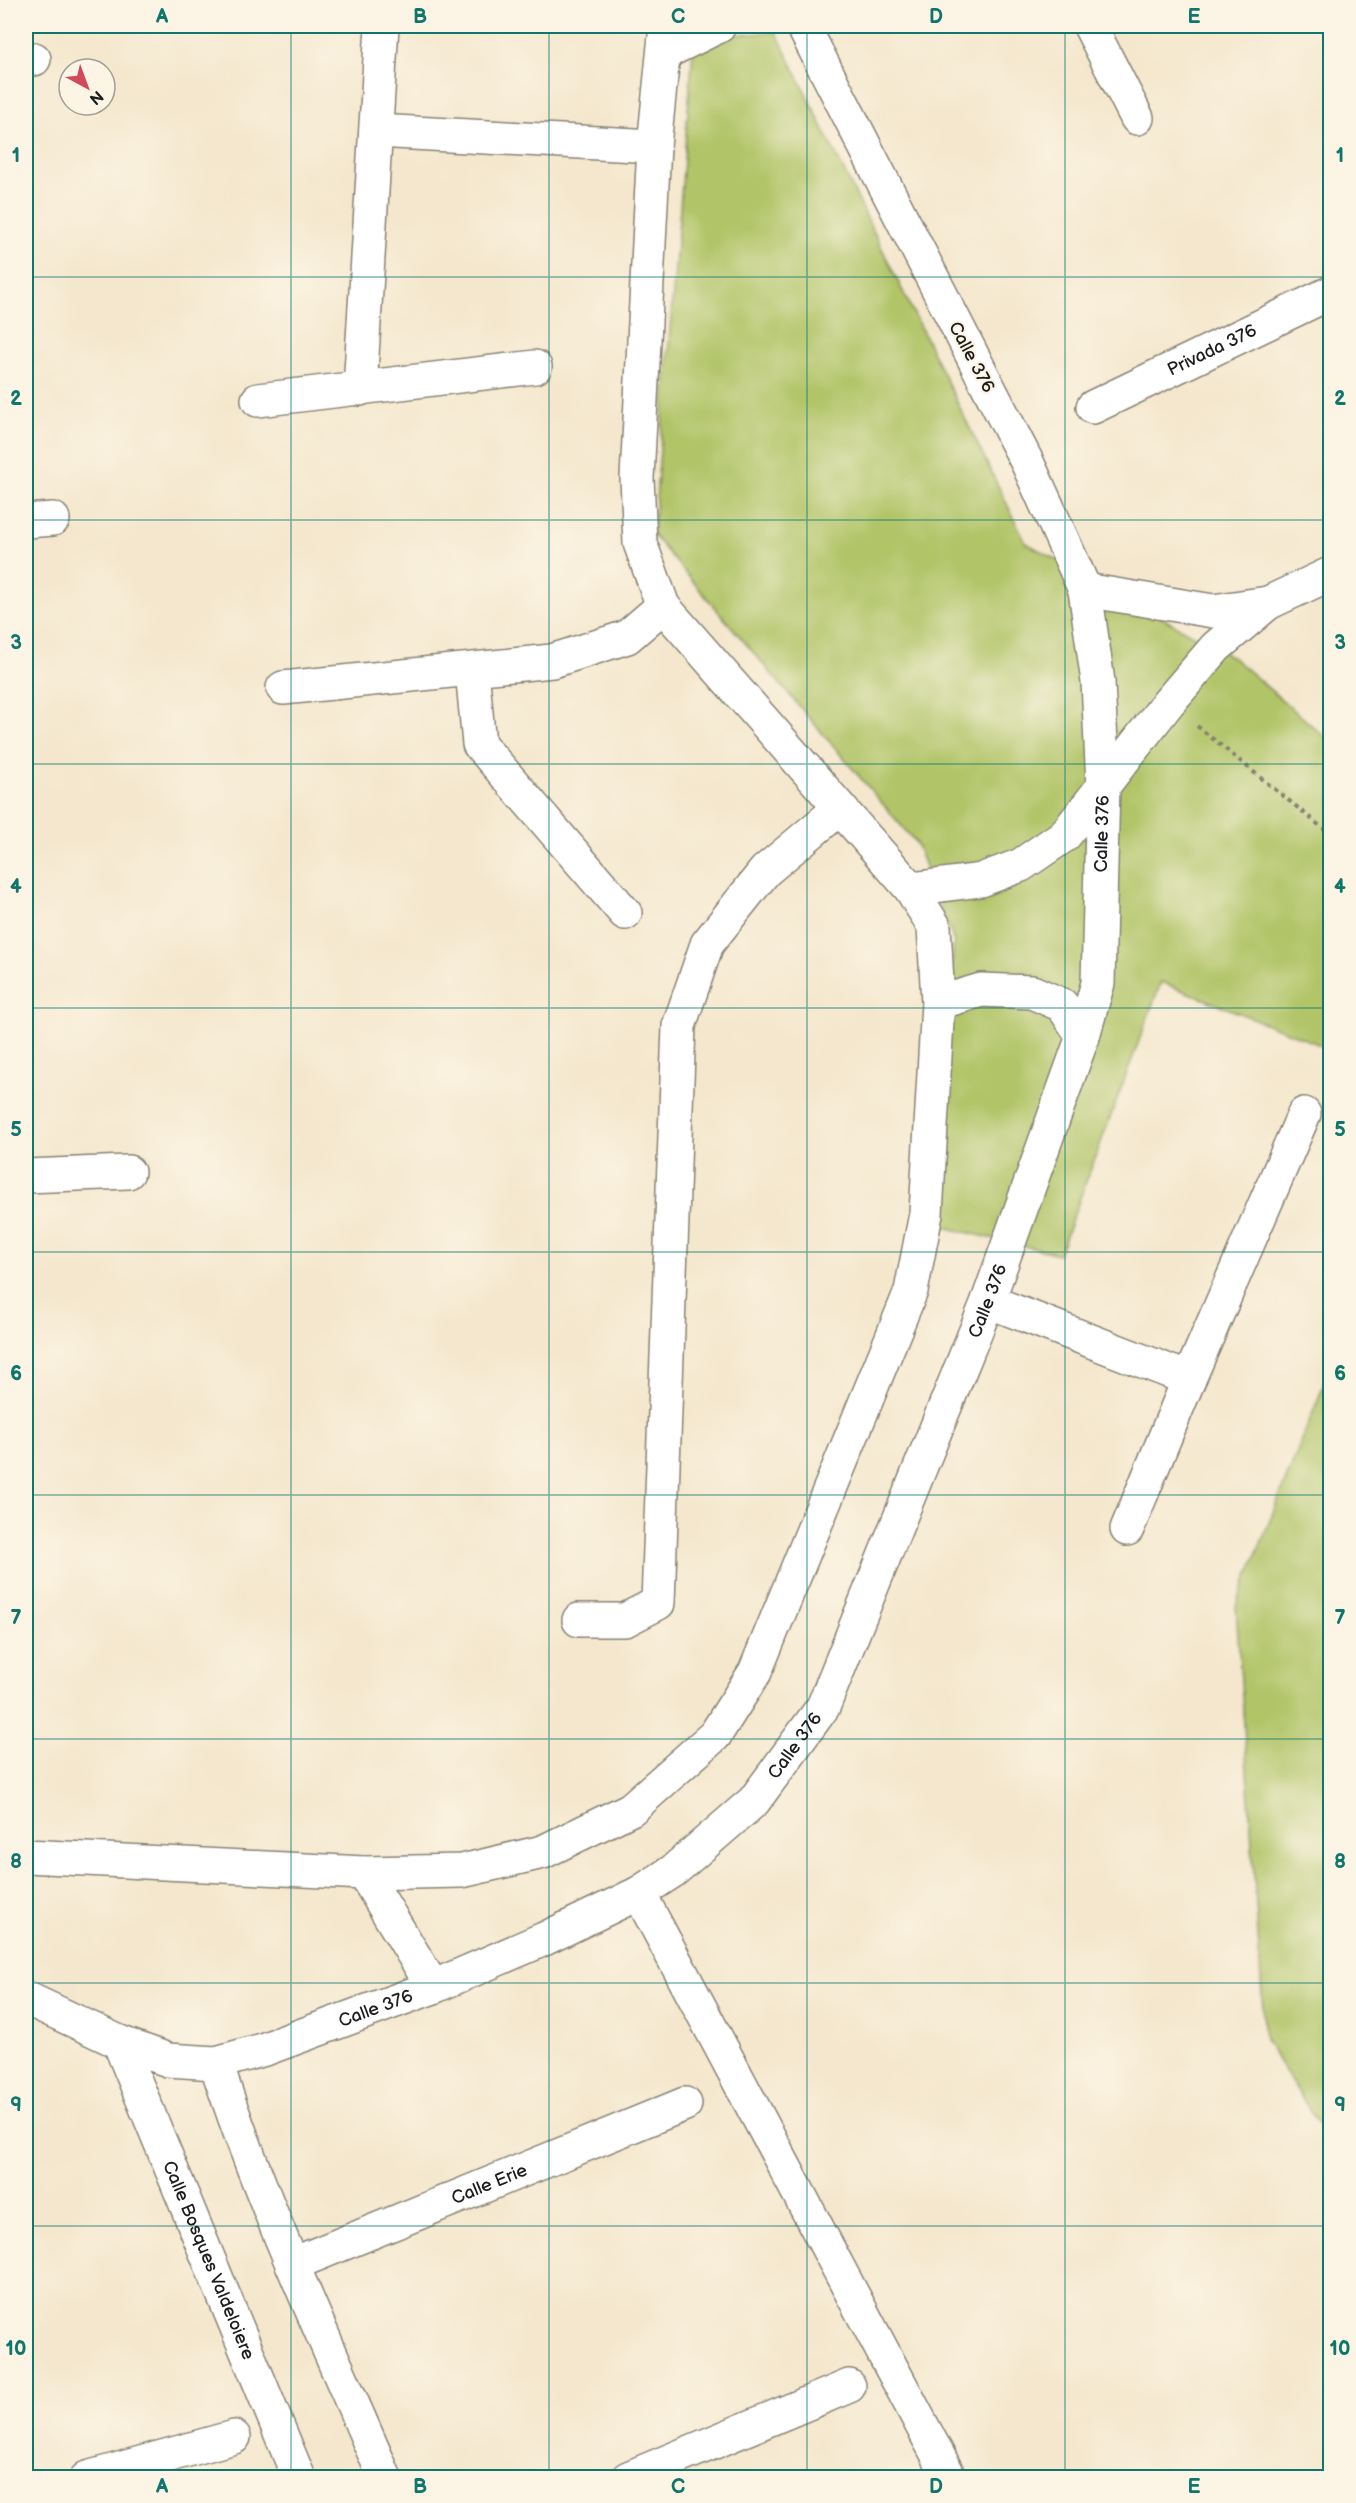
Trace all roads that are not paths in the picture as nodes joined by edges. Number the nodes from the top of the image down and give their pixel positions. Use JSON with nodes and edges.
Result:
{"nodes":[{"id":1,"x":382,"y":26,"type":"edge"},
{"id":2,"x":719,"y":26,"type":"edge"},
{"id":3,"x":803,"y":26,"type":"edge"},
{"id":4,"x":1090,"y":26,"type":"edge"},
{"id":5,"x":665,"y":39,"type":"edge"},
{"id":6,"x":1137,"y":118,"type":"dead end"},
{"id":7,"x":376,"y":131,"type":"junction"},
{"id":8,"x":654,"y":146,"type":"junction"},
{"id":9,"x":1330,"y":293,"type":"edge"},
{"id":10,"x":536,"y":367,"type":"dead end"},
{"id":11,"x":360,"y":389,"type":"junction"},
{"id":12,"x":258,"y":400,"type":"dead end"},
{"id":13,"x":1093,"y":406,"type":"dead end"},
{"id":14,"x":1330,"y":574,"type":"edge"},
{"id":15,"x":1085,"y":590,"type":"junction"},
{"id":16,"x":1268,"y":603,"type":"junction"},
{"id":17,"x":663,"y":606,"type":"junction"},
{"id":18,"x":472,"y":670,"type":"junction"},
{"id":19,"x":283,"y":688,"type":"dead end"},
{"id":20,"x":1103,"y":785,"type":"junction"},
{"id":21,"x":840,"y":808,"type":"junction"},
{"id":22,"x":911,"y":889,"type":"junction"},
{"id":23,"x":625,"y":913,"type":"dead end"},
{"id":24,"x":938,"y":1003,"type":"junction"},
{"id":25,"x":1083,"y":1036,"type":"junction"},
{"id":26,"x":1304,"y":1114,"type":"dead end"},
{"id":27,"x":128,"y":1172,"type":"dead end"},
{"id":28,"x":26,"y":1176,"type":"edge"},
{"id":29,"x":988,"y":1301,"type":"junction"},
{"id":30,"x":1189,"y":1379,"type":"junction"},
{"id":31,"x":1127,"y":1530,"type":"dead end"},
{"id":32,"x":579,"y":1620,"type":"dead end"},
{"id":33,"x":26,"y":1856,"type":"edge"},
{"id":34,"x":364,"y":1873,"type":"junction"},
{"id":35,"x":639,"y":1893,"type":"junction"},
{"id":36,"x":433,"y":1987,"type":"junction"},
{"id":37,"x":26,"y":1998,"type":"edge"},
{"id":38,"x":119,"y":2042,"type":"junction"},
{"id":39,"x":216,"y":2063,"type":"junction"},
{"id":40,"x":685,"y":2104,"type":"dead end"},
{"id":41,"x":293,"y":2264,"type":"junction"},
{"id":42,"x":849,"y":2386,"type":"dead end"},
{"id":43,"x":234,"y":2437,"type":"dead end"},
{"id":44,"x":87,"y":2478,"type":"edge"},
{"id":45,"x":299,"y":2478,"type":"edge"},
{"id":46,"x":385,"y":2478,"type":"edge"},
{"id":47,"x":628,"y":2478,"type":"edge"},
{"id":48,"x":950,"y":2478,"type":"edge"}],
"edges":[{"from":1,"to":7,"type":"street"},
{"from":2,"to":5,"type":"street"},
{"from":3,"to":15,"type":"street","name":"Calle 376"},
{"from":4,"to":6,"type":"street"},
{"from":5,"to":8,"type":"street"},
{"from":7,"to":8,"type":"street"},
{"from":7,"to":11,"type":"street"},
{"from":8,"to":17,"type":"street"},
{"from":9,"to":13,"type":"street","name":"Privada 376"},
{"from":10,"to":11,"type":"street"},
{"from":11,"to":12,"type":"street"},
{"from":14,"to":16,"type":"street"},
{"from":15,"to":16,"type":"street"},
{"from":15,"to":20,"type":"street","name":"Calle 376"},
{"from":16,"to":20,"type":"street"},
{"from":17,"to":18,"type":"street"},
{"from":17,"to":21,"type":"street"},
{"from":18,"to":19,"type":"street"},
{"from":18,"to":23,"type":"street"},
{"from":20,"to":22,"type":"street"},
{"from":20,"to":25,"type":"street","name":"Calle 376"},
{"from":21,"to":22,"type":"street"},
{"from":21,"to":32,"type":"street"},
{"from":22,"to":24,"type":"street"},
{"from":24,"to":25,"type":"street"},
{"from":24,"to":34,"type":"street"},
{"from":25,"to":29,"type":"street","name":"Calle 376"},
{"from":26,"to":30,"type":"street"},
{"from":27,"to":28,"type":"street"},
{"from":29,"to":30,"type":"street"},
{"from":29,"to":35,"type":"street","name":"Calle 376"},
{"from":30,"to":31,"type":"street"},
{"from":33,"to":34,"type":"street"},
{"from":34,"to":36,"type":"street"},
{"from":35,"to":36,"type":"street","name":"Calle 376"},
{"from":35,"to":48,"type":"street"},
{"from":36,"to":39,"type":"street","name":"Calle 376"},
{"from":37,"to":38,"type":"street","name":"Calle 376"},
{"from":38,"to":39,"type":"street","name":"Calle 376"},
{"from":38,"to":45,"type":"street","name":"Calle Bosques Valdeloiere"},
{"from":39,"to":41,"type":"street"},
{"from":40,"to":41,"type":"street","name":"Calle Erie"},
{"from":41,"to":46,"type":"street"},
{"from":42,"to":47,"type":"street"},
{"from":43,"to":44,"type":"street"}]}
